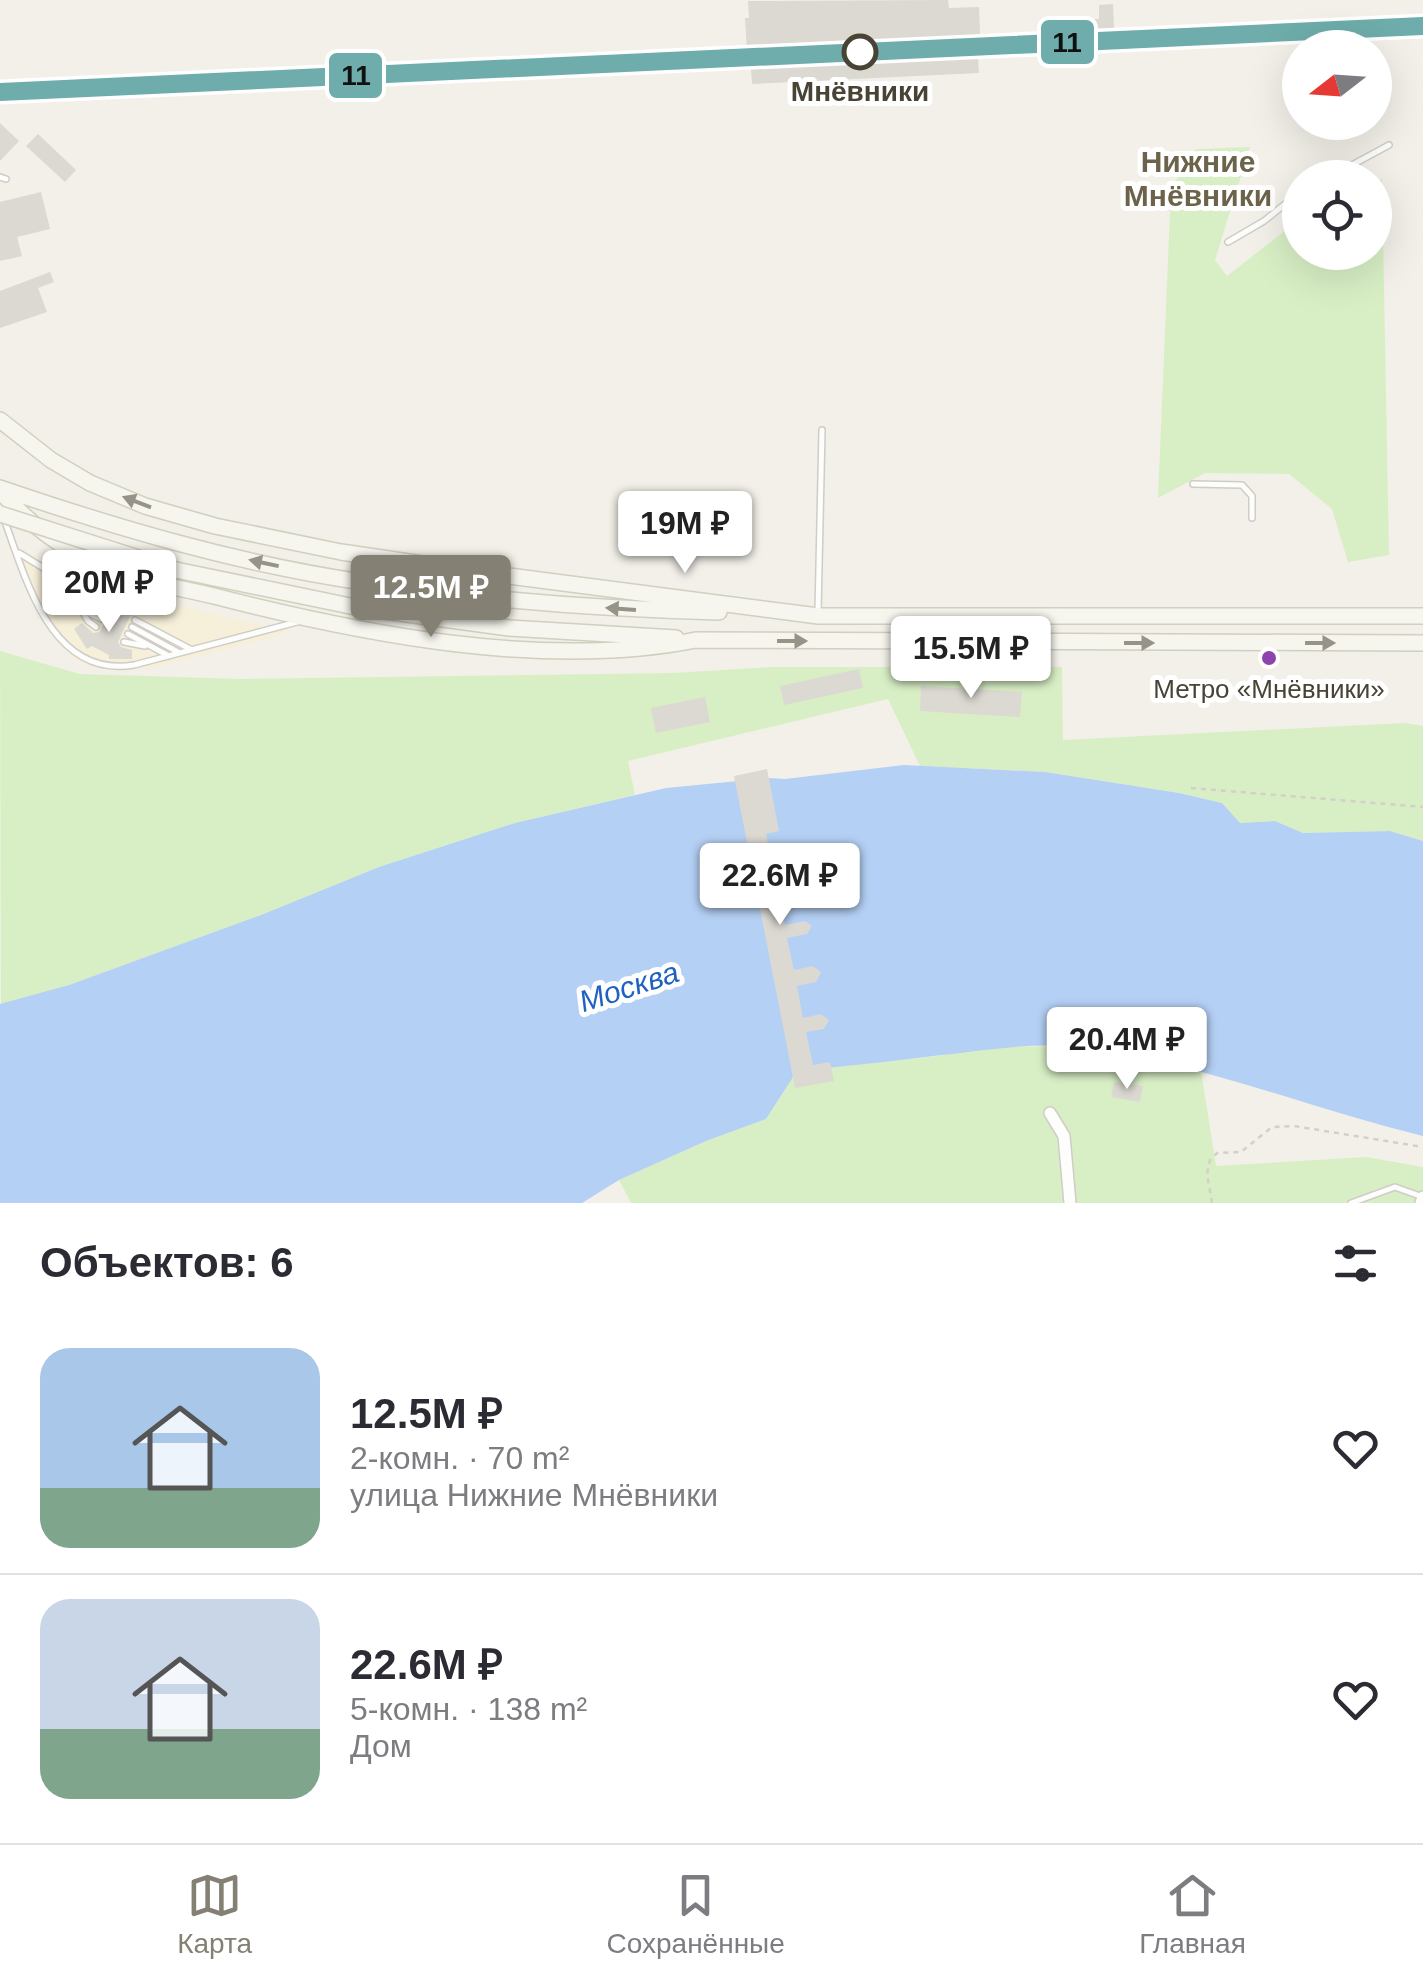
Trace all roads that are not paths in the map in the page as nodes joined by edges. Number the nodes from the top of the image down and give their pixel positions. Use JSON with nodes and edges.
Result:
{"nodes":[{"id":1,"x":1388,"y":145,"type":"dead end"},
{"id":2,"x":1361,"y":160,"type":"edge"},
{"id":3,"x":1282,"y":207,"type":"edge"},
{"id":4,"x":1228,"y":242,"type":"dead end"},
{"id":5,"x":0,"y":420,"type":"edge"},
{"id":6,"x":822,"y":430,"type":"dead end"},
{"id":7,"x":1193,"y":484,"type":"dead end"},
{"id":8,"x":0,"y":490,"type":"edge"},
{"id":9,"x":0,"y":511,"type":"edge"},
{"id":10,"x":1252,"y":518,"type":"dead end"},
{"id":11,"x":16,"y":551,"type":"junction"},
{"id":12,"x":63,"y":580,"type":"junction"},
{"id":13,"x":72,"y":596,"type":"junction"},
{"id":14,"x":80,"y":608,"type":"junction"},
{"id":15,"x":104,"y":612,"type":"junction"},
{"id":16,"x":788,"y":614,"type":"junction"},
{"id":17,"x":818,"y":616,"type":"junction"},
{"id":18,"x":1423,"y":616,"type":"edge"},
{"id":19,"x":307,"y":620,"type":"junction"},
{"id":20,"x":96,"y":627,"type":"dead end"},
{"id":21,"x":132,"y":627,"type":"junction"},
{"id":22,"x":696,"y":640,"type":"junction"},
{"id":23,"x":124,"y":642,"type":"dead end"},
{"id":24,"x":1423,"y":643,"type":"edge"},
{"id":25,"x":152,"y":646,"type":"junction"},
{"id":26,"x":191,"y":650,"type":"junction"},
{"id":27,"x":180,"y":653,"type":"junction"},
{"id":28,"x":169,"y":656,"type":"junction"},
{"id":29,"x":1050,"y":1113,"type":"dead end"},
{"id":30,"x":1422,"y":1199,"type":"edge"},
{"id":31,"x":1070,"y":1203,"type":"edge"},
{"id":32,"x":1351,"y":1203,"type":"edge"}],
"edges":[{"from":1,"to":2,"type":"lane"},
{"from":3,"to":4,"type":"lane"},
{"from":16,"to":5,"type":"main road","one_way":true},
{"from":6,"to":17,"type":"lane"},
{"from":7,"to":10,"type":"lane"},
{"from":16,"to":8,"type":"main road","one_way":true},
{"from":8,"to":19,"type":"main road"},
{"from":9,"to":11,"type":"lane"},
{"from":9,"to":22,"type":"main road","bridge":true},
{"from":11,"to":12,"type":"lane"},
{"from":11,"to":28,"type":"lane"},
{"from":12,"to":13,"type":"lane"},
{"from":12,"to":15,"type":"lane"},
{"from":13,"to":14,"type":"lane"},
{"from":13,"to":15,"type":"lane"},
{"from":14,"to":15,"type":"lane"},
{"from":14,"to":20,"type":"lane"},
{"from":16,"to":17,"type":"main road"},
{"from":17,"to":18,"type":"main road"},
{"from":19,"to":22,"type":"main road"},
{"from":19,"to":26,"type":"lane"},
{"from":21,"to":25,"type":"lane"},
{"from":21,"to":26,"type":"lane"},
{"from":21,"to":27,"type":"lane"},
{"from":22,"to":24,"type":"main road","one_way":true},
{"from":23,"to":25,"type":"lane"},
{"from":25,"to":28,"type":"lane"},
{"from":26,"to":27,"type":"lane"},
{"from":27,"to":28,"type":"lane"},
{"from":29,"to":31,"type":"street"},
{"from":30,"to":32,"type":"lane"}]}
